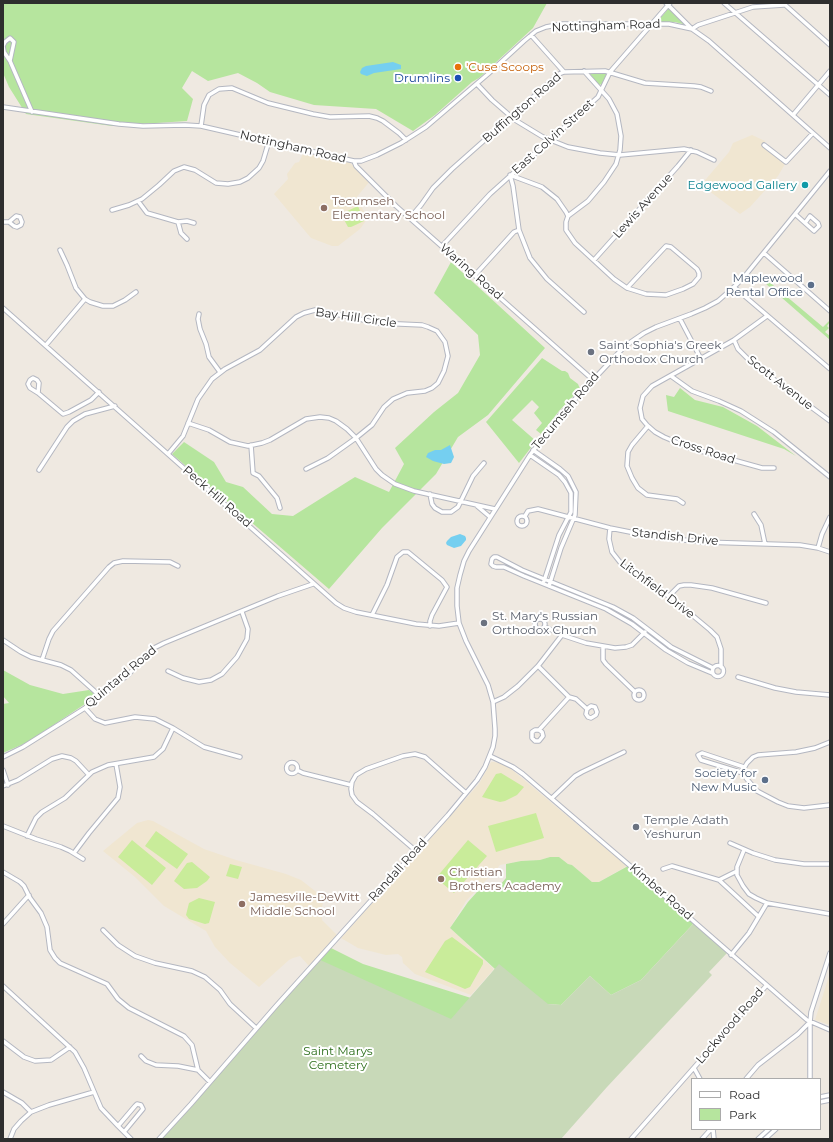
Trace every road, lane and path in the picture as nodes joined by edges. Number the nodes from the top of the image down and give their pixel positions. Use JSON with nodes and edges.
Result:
{"nodes":[{"id":1,"x":724,"y":3,"type":"edge"},
{"id":2,"x":668,"y":4,"type":"edge"},
{"id":3,"x":783,"y":4,"type":"edge"},
{"id":4,"x":735,"y":12,"type":"junction"},
{"id":5,"x":651,"y":24,"type":"junction"},
{"id":6,"x":692,"y":28,"type":"junction"},
{"id":7,"x":531,"y":35,"type":"junction"},
{"id":8,"x":830,"y":44,"type":"edge"},
{"id":9,"x":10,"y":61,"type":"junction"},
{"id":10,"x":584,"y":71,"type":"junction"},
{"id":11,"x":830,"y":71,"type":"edge"},
{"id":12,"x":564,"y":72,"type":"junction"},
{"id":13,"x":610,"y":72,"type":"junction"},
{"id":14,"x":477,"y":84,"type":"junction"},
{"id":15,"x":818,"y":85,"type":"junction"},
{"id":16,"x":601,"y":90,"type":"junction"},
{"id":17,"x":711,"y":91,"type":"dead end"},
{"id":18,"x":830,"y":96,"type":"edge"},
{"id":19,"x":3,"y":107,"type":"edge"},
{"id":20,"x":32,"y":112,"type":"junction"},
{"id":21,"x":792,"y":115,"type":"junction"},
{"id":22,"x":511,"y":116,"type":"junction"},
{"id":23,"x":201,"y":126,"type":"junction"},
{"id":24,"x":813,"y":133,"type":"junction"},
{"id":25,"x":406,"y":140,"type":"junction"},
{"id":26,"x":269,"y":141,"type":"junction"},
{"id":27,"x":550,"y":141,"type":"junction"},
{"id":28,"x":764,"y":145,"type":"dead end"},
{"id":29,"x":830,"y":148,"type":"edge"},
{"id":30,"x":690,"y":150,"type":"junction"},
{"id":31,"x":618,"y":155,"type":"junction"},
{"id":32,"x":714,"y":160,"type":"dead end"},
{"id":33,"x":354,"y":161,"type":"junction"},
{"id":34,"x":830,"y":171,"type":"edge"},
{"id":35,"x":510,"y":175,"type":"junction"},
{"id":36,"x":138,"y":201,"type":"junction"},
{"id":37,"x":112,"y":210,"type":"dead end"},
{"id":38,"x":795,"y":214,"type":"junction"},
{"id":39,"x":568,"y":216,"type":"junction"},
{"id":40,"x":410,"y":218,"type":"junction"},
{"id":41,"x":3,"y":222,"type":"edge"},
{"id":42,"x":9,"y":222,"type":"dead end"},
{"id":43,"x":178,"y":222,"type":"junction"},
{"id":44,"x":194,"y":223,"type":"dead end"},
{"id":45,"x":805,"y":223,"type":"dead end"},
{"id":46,"x":519,"y":230,"type":"junction"},
{"id":47,"x":187,"y":239,"type":"dead end"},
{"id":48,"x":442,"y":246,"type":"junction"},
{"id":49,"x":60,"y":250,"type":"dead end"},
{"id":50,"x":764,"y":253,"type":"junction"},
{"id":51,"x":594,"y":260,"type":"junction"},
{"id":52,"x":475,"y":275,"type":"junction"},
{"id":53,"x":734,"y":287,"type":"junction"},
{"id":54,"x":627,"y":288,"type":"junction"},
{"id":55,"x":136,"y":292,"type":"dead end"},
{"id":56,"x":85,"y":299,"type":"junction"},
{"id":57,"x":3,"y":308,"type":"edge"},
{"id":58,"x":830,"y":311,"type":"edge"},
{"id":59,"x":584,"y":312,"type":"dead end"},
{"id":60,"x":199,"y":314,"type":"dead end"},
{"id":61,"x":767,"y":316,"type":"junction"},
{"id":62,"x":680,"y":319,"type":"junction"},
{"id":63,"x":734,"y":340,"type":"junction"},
{"id":64,"x":46,"y":345,"type":"junction"},
{"id":65,"x":701,"y":360,"type":"junction"},
{"id":66,"x":830,"y":369,"type":"edge"},
{"id":67,"x":220,"y":372,"type":"junction"},
{"id":68,"x":671,"y":376,"type":"junction"},
{"id":69,"x":592,"y":379,"type":"junction"},
{"id":70,"x":99,"y":392,"type":"junction"},
{"id":71,"x":38,"y":393,"type":"dead end"},
{"id":72,"x":115,"y":406,"type":"junction"},
{"id":73,"x":830,"y":421,"type":"edge"},
{"id":74,"x":188,"y":423,"type":"junction"},
{"id":75,"x":648,"y":426,"type":"junction"},
{"id":76,"x":356,"y":438,"type":"junction"},
{"id":77,"x":252,"y":445,"type":"junction"},
{"id":78,"x":533,"y":450,"type":"junction"},
{"id":79,"x":168,"y":454,"type":"junction"},
{"id":80,"x":530,"y":455,"type":"junction"},
{"id":81,"x":484,"y":463,"type":"dead end"},
{"id":82,"x":774,"y":468,"type":"dead end"},
{"id":83,"x":306,"y":469,"type":"dead end"},
{"id":84,"x":39,"y":470,"type":"dead end"},
{"id":85,"x":830,"y":477,"type":"edge"},
{"id":86,"x":430,"y":494,"type":"junction"},
{"id":87,"x":461,"y":501,"type":"junction"},
{"id":88,"x":683,"y":503,"type":"dead end"},
{"id":89,"x":476,"y":505,"type":"junction"},
{"id":90,"x":280,"y":508,"type":"dead end"},
{"id":91,"x":495,"y":509,"type":"junction"},
{"id":92,"x":754,"y":514,"type":"dead end"},
{"id":93,"x":525,"y":516,"type":"dead end"},
{"id":94,"x":490,"y":517,"type":"junction"},
{"id":95,"x":830,"y":517,"type":"edge"},
{"id":96,"x":569,"y":518,"type":"junction"},
{"id":97,"x":574,"y":519,"type":"junction"},
{"id":98,"x":610,"y":528,"type":"junction"},
{"id":99,"x":765,"y":544,"type":"junction"},
{"id":100,"x":818,"y":548,"type":"junction"},
{"id":101,"x":830,"y":552,"type":"edge"},
{"id":102,"x":178,"y":566,"type":"dead end"},
{"id":103,"x":545,"y":579,"type":"junction"},
{"id":104,"x":550,"y":581,"type":"junction"},
{"id":105,"x":313,"y":584,"type":"junction"},
{"id":106,"x":543,"y":584,"type":"junction"},
{"id":107,"x":549,"y":586,"type":"junction"},
{"id":108,"x":669,"y":596,"type":"junction"},
{"id":109,"x":766,"y":603,"type":"dead end"},
{"id":110,"x":242,"y":612,"type":"junction"},
{"id":111,"x":372,"y":615,"type":"junction"},
{"id":112,"x":459,"y":623,"type":"junction"},
{"id":113,"x":430,"y":626,"type":"junction"},
{"id":114,"x":545,"y":627,"type":"dead end"},
{"id":115,"x":647,"y":630,"type":"junction"},
{"id":116,"x":644,"y":634,"type":"junction"},
{"id":117,"x":562,"y":635,"type":"junction"},
{"id":118,"x":3,"y":640,"type":"edge"},
{"id":119,"x":603,"y":647,"type":"junction"},
{"id":120,"x":42,"y":660,"type":"junction"},
{"id":121,"x":538,"y":666,"type":"junction"},
{"id":122,"x":721,"y":667,"type":"junction"},
{"id":123,"x":168,"y":670,"type":"dead end"},
{"id":124,"x":713,"y":671,"type":"junction"},
{"id":125,"x":738,"y":677,"type":"dead end"},
{"id":126,"x":635,"y":692,"type":"dead end"},
{"id":127,"x":830,"y":695,"type":"edge"},
{"id":128,"x":100,"y":696,"type":"junction"},
{"id":129,"x":569,"y":696,"type":"junction"},
{"id":130,"x":493,"y":702,"type":"junction"},
{"id":131,"x":85,"y":708,"type":"junction"},
{"id":132,"x":587,"y":709,"type":"dead end"},
{"id":133,"x":174,"y":728,"type":"junction"},
{"id":134,"x":539,"y":730,"type":"dead end"},
{"id":135,"x":830,"y":742,"type":"edge"},
{"id":136,"x":624,"y":752,"type":"dead end"},
{"id":137,"x":490,"y":756,"type":"junction"},
{"id":138,"x":3,"y":757,"type":"edge"},
{"id":139,"x":240,"y":757,"type":"dead end"},
{"id":140,"x":116,"y":764,"type":"junction"},
{"id":141,"x":744,"y":767,"type":"junction"},
{"id":142,"x":3,"y":770,"type":"edge"},
{"id":143,"x":297,"y":770,"type":"dead end"},
{"id":144,"x":744,"y":774,"type":"junction"},
{"id":145,"x":89,"y":775,"type":"junction"},
{"id":146,"x":8,"y":784,"type":"junction"},
{"id":147,"x":351,"y":785,"type":"junction"},
{"id":148,"x":3,"y":786,"type":"edge"},
{"id":149,"x":466,"y":793,"type":"junction"},
{"id":150,"x":552,"y":798,"type":"junction"},
{"id":151,"x":830,"y":805,"type":"edge"},
{"id":152,"x":3,"y":826,"type":"edge"},
{"id":153,"x":27,"y":836,"type":"junction"},
{"id":154,"x":730,"y":843,"type":"dead end"},
{"id":155,"x":744,"y":850,"type":"junction"},
{"id":156,"x":416,"y":851,"type":"junction"},
{"id":157,"x":74,"y":853,"type":"junction"},
{"id":158,"x":83,"y":859,"type":"dead end"},
{"id":159,"x":830,"y":864,"type":"edge"},
{"id":160,"x":663,"y":869,"type":"dead end"},
{"id":161,"x":737,"y":871,"type":"junction"},
{"id":162,"x":3,"y":872,"type":"edge"},
{"id":163,"x":719,"y":880,"type":"junction"},
{"id":164,"x":29,"y":895,"type":"junction"},
{"id":165,"x":767,"y":903,"type":"junction"},
{"id":166,"x":830,"y":914,"type":"edge"},
{"id":167,"x":758,"y":916,"type":"junction"},
{"id":168,"x":3,"y":924,"type":"edge"},
{"id":169,"x":103,"y":930,"type":"dead end"},
{"id":170,"x":830,"y":953,"type":"edge"},
{"id":171,"x":732,"y":955,"type":"junction"},
{"id":172,"x":3,"y":986,"type":"edge"},
{"id":173,"x":766,"y":986,"type":"junction"},
{"id":174,"x":810,"y":1022,"type":"junction"},
{"id":175,"x":256,"y":1028,"type":"junction"},
{"id":176,"x":830,"y":1030,"type":"edge"},
{"id":177,"x":3,"y":1042,"type":"edge"},
{"id":178,"x":70,"y":1047,"type":"junction"},
{"id":179,"x":141,"y":1056,"type":"dead end"},
{"id":180,"x":694,"y":1068,"type":"junction"},
{"id":181,"x":198,"y":1070,"type":"junction"},
{"id":182,"x":699,"y":1078,"type":"edge"},
{"id":183,"x":747,"y":1078,"type":"edge"},
{"id":184,"x":810,"y":1078,"type":"edge"},
{"id":185,"x":210,"y":1082,"type":"junction"},
{"id":186,"x":3,"y":1092,"type":"edge"},
{"id":187,"x":94,"y":1092,"type":"junction"},
{"id":188,"x":31,"y":1112,"type":"junction"},
{"id":189,"x":118,"y":1126,"type":"junction"},
{"id":190,"x":711,"y":1130,"type":"edge"},
{"id":191,"x":768,"y":1130,"type":"edge"},
{"id":192,"x":775,"y":1130,"type":"edge"},
{"id":193,"x":124,"y":1132,"type":"junction"},
{"id":194,"x":10,"y":1139,"type":"edge"},
{"id":195,"x":131,"y":1139,"type":"edge"},
{"id":196,"x":159,"y":1139,"type":"edge"},
{"id":197,"x":631,"y":1139,"type":"edge"},
{"id":198,"x":702,"y":1139,"type":"edge"},
{"id":199,"x":758,"y":1139,"type":"edge"},
{"id":200,"x":765,"y":1139,"type":"edge"}],
"edges":[{"from":1,"to":4,"type":"street"},
{"from":2,"to":5,"type":"street","name":"East Colvin Street"},
{"from":2,"to":6,"type":"street"},
{"from":3,"to":4,"type":"street"},
{"from":3,"to":8,"type":"street"},
{"from":4,"to":6,"type":"street"},
{"from":4,"to":15,"type":"street"},
{"from":5,"to":6,"type":"street","name":"Nottingham Road"},
{"from":5,"to":7,"type":"street","name":"Nottingham Road"},
{"from":5,"to":13,"type":"street","name":"East Colvin Street"},
{"from":6,"to":21,"type":"street","name":"Nottingham Road"},
{"from":7,"to":12,"type":"street"},
{"from":7,"to":14,"type":"street","name":"Nottingham Road"},
{"from":9,"to":9,"type":"street"},
{"from":9,"to":20,"type":"street"},
{"from":10,"to":12,"type":"street","name":"Buffington Road"},
{"from":10,"to":13,"type":"street","name":"Buffington Road"},
{"from":10,"to":16,"type":"street"},
{"from":11,"to":15,"type":"street"},
{"from":12,"to":22,"type":"street","name":"Buffington Road"},
{"from":13,"to":16,"type":"street","name":"East Colvin Street"},
{"from":13,"to":17,"type":"street","name":"Buffington Road"},
{"from":14,"to":22,"type":"street"},
{"from":14,"to":25,"type":"street","name":"Nottingham Road"},
{"from":15,"to":18,"type":"street"},
{"from":15,"to":21,"type":"street"},
{"from":16,"to":27,"type":"street","name":"East Colvin Street"},
{"from":16,"to":31,"type":"street"},
{"from":19,"to":20,"type":"street","name":"Nottingham Road"},
{"from":20,"to":23,"type":"street","name":"Nottingham Road"},
{"from":21,"to":24,"type":"street","name":"Nottingham Road"},
{"from":22,"to":27,"type":"street"},
{"from":22,"to":40,"type":"street","name":"Buffington Road"},
{"from":23,"to":25,"type":"street"},
{"from":23,"to":26,"type":"street","name":"Nottingham Road"},
{"from":24,"to":28,"type":"street"},
{"from":24,"to":29,"type":"street","name":"Nottingham Road"},
{"from":25,"to":33,"type":"street","name":"Nottingham Road"},
{"from":26,"to":33,"type":"street","name":"Nottingham Road"},
{"from":26,"to":36,"type":"street"},
{"from":27,"to":31,"type":"street"},
{"from":27,"to":35,"type":"street","name":"East Colvin Street"},
{"from":30,"to":31,"type":"street"},
{"from":30,"to":32,"type":"street"},
{"from":30,"to":51,"type":"street","name":"Lewis Avenue"},
{"from":31,"to":39,"type":"street"},
{"from":33,"to":40,"type":"street","name":"Waring Road"},
{"from":34,"to":38,"type":"street","name":"Tecumseh Road"},
{"from":35,"to":39,"type":"street"},
{"from":35,"to":46,"type":"street"},
{"from":35,"to":48,"type":"street","name":"East Colvin Street"},
{"from":36,"to":37,"type":"street"},
{"from":36,"to":43,"type":"street"},
{"from":38,"to":45,"type":"street"},
{"from":38,"to":50,"type":"street","name":"Tecumseh Road"},
{"from":39,"to":51,"type":"street"},
{"from":40,"to":48,"type":"street","name":"Waring Road"},
{"from":41,"to":42,"type":"street"},
{"from":43,"to":44,"type":"street"},
{"from":43,"to":47,"type":"street"},
{"from":46,"to":52,"type":"street"},
{"from":46,"to":59,"type":"street"},
{"from":48,"to":52,"type":"street","name":"Waring Road"},
{"from":49,"to":56,"type":"street"},
{"from":50,"to":53,"type":"street","name":"Tecumseh Road"},
{"from":50,"to":58,"type":"street"},
{"from":51,"to":54,"type":"street"},
{"from":52,"to":69,"type":"street","name":"Waring Road"},
{"from":53,"to":61,"type":"street"},
{"from":53,"to":62,"type":"street","name":"Tecumseh Road"},
{"from":54,"to":54,"type":"street"},
{"from":55,"to":56,"type":"street"},
{"from":56,"to":64,"type":"street"},
{"from":57,"to":64,"type":"street","name":"Peck Hill Road"},
{"from":60,"to":67,"type":"street"},
{"from":61,"to":63,"type":"street"},
{"from":61,"to":66,"type":"street"},
{"from":62,"to":65,"type":"street"},
{"from":62,"to":69,"type":"street","name":"Tecumseh Road"},
{"from":63,"to":65,"type":"street"},
{"from":63,"to":73,"type":"street","name":"Scott Avenue"},
{"from":64,"to":70,"type":"street","name":"Peck Hill Road"},
{"from":65,"to":68,"type":"street"},
{"from":67,"to":74,"type":"street","name":"Bay Hill Circle"},
{"from":67,"to":76,"type":"street","name":"Bay Hill Circle"},
{"from":68,"to":75,"type":"street"},
{"from":68,"to":85,"type":"street"},
{"from":69,"to":78,"type":"street","name":"Tecumseh Road"},
{"from":70,"to":71,"type":"street"},
{"from":70,"to":72,"type":"street","name":"Peck Hill Road"},
{"from":72,"to":79,"type":"street","name":"Peck Hill Road"},
{"from":72,"to":84,"type":"street"},
{"from":74,"to":77,"type":"street"},
{"from":74,"to":79,"type":"street","name":"Bay Hill Circle"},
{"from":75,"to":82,"type":"street","name":"Cross Road"},
{"from":75,"to":88,"type":"street"},
{"from":76,"to":77,"type":"street"},
{"from":76,"to":83,"type":"street","name":"Bay Hill Circle"},
{"from":76,"to":86,"type":"street"},
{"from":77,"to":90,"type":"street"},
{"from":78,"to":80,"type":"street","name":"Tecumseh Road"},
{"from":78,"to":97,"type":"street"},
{"from":79,"to":105,"type":"street","name":"Peck Hill Road"},
{"from":80,"to":91,"type":"street","name":"Tecumseh Road"},
{"from":80,"to":96,"type":"street"},
{"from":81,"to":87,"type":"street"},
{"from":86,"to":87,"type":"street"},
{"from":86,"to":87,"type":"street"},
{"from":87,"to":89,"type":"street"},
{"from":89,"to":91,"type":"street"},
{"from":89,"to":94,"type":"street"},
{"from":91,"to":94,"type":"street","name":"Tecumseh Road"},
{"from":92,"to":99,"type":"street"},
{"from":93,"to":96,"type":"street","name":"Standish Drive"},
{"from":94,"to":112,"type":"street","name":"Tecumseh Road"},
{"from":95,"to":100,"type":"street"},
{"from":96,"to":97,"type":"street","name":"Standish Drive"},
{"from":96,"to":103,"type":"street"},
{"from":97,"to":98,"type":"street","name":"Standish Drive"},
{"from":97,"to":104,"type":"street"},
{"from":98,"to":99,"type":"street","name":"Standish Drive"},
{"from":98,"to":108,"type":"street","name":"Litchfield Drive"},
{"from":99,"to":100,"type":"street","name":"Standish Drive"},
{"from":100,"to":101,"type":"street","name":"Standish Drive"},
{"from":102,"to":120,"type":"street"},
{"from":103,"to":104,"type":"street"},
{"from":103,"to":106,"type":"street"},
{"from":103,"to":106,"type":"street"},
{"from":104,"to":107,"type":"street"},
{"from":104,"to":115,"type":"street"},
{"from":105,"to":110,"type":"street","name":"Quintard Road"},
{"from":105,"to":111,"type":"street","name":"Peck Hill Road"},
{"from":106,"to":107,"type":"street"},
{"from":107,"to":116,"type":"street"},
{"from":108,"to":109,"type":"street"},
{"from":108,"to":122,"type":"street","name":"Litchfield Drive"},
{"from":110,"to":123,"type":"street"},
{"from":110,"to":128,"type":"street","name":"Quintard Road"},
{"from":111,"to":113,"type":"street","name":"Peck Hill Road"},
{"from":111,"to":113,"type":"street"},
{"from":112,"to":113,"type":"street","name":"Peck Hill Road"},
{"from":112,"to":130,"type":"street","name":"Randall Road"},
{"from":114,"to":117,"type":"street"},
{"from":115,"to":116,"type":"street"},
{"from":115,"to":124,"type":"street"},
{"from":116,"to":119,"type":"street"},
{"from":116,"to":124,"type":"street"},
{"from":117,"to":119,"type":"street"},
{"from":117,"to":121,"type":"street"},
{"from":118,"to":120,"type":"street"},
{"from":119,"to":126,"type":"street"},
{"from":120,"to":128,"type":"street"},
{"from":121,"to":129,"type":"street"},
{"from":121,"to":130,"type":"street"},
{"from":122,"to":124,"type":"street"},
{"from":122,"to":124,"type":"street"},
{"from":125,"to":127,"type":"street"},
{"from":128,"to":131,"type":"street","name":"Quintard Road"},
{"from":129,"to":132,"type":"street"},
{"from":129,"to":134,"type":"street"},
{"from":130,"to":137,"type":"street","name":"Randall Road"},
{"from":131,"to":133,"type":"street"},
{"from":131,"to":138,"type":"street","name":"Quintard Road"},
{"from":133,"to":139,"type":"street"},
{"from":133,"to":140,"type":"street"},
{"from":135,"to":141,"type":"street"},
{"from":136,"to":150,"type":"street"},
{"from":137,"to":149,"type":"street","name":"Randall Road"},
{"from":137,"to":150,"type":"street","name":"Kimber Road"},
{"from":140,"to":145,"type":"street"},
{"from":140,"to":157,"type":"street"},
{"from":141,"to":144,"type":"street"},
{"from":141,"to":144,"type":"street"},
{"from":142,"to":146,"type":"street"},
{"from":143,"to":147,"type":"street"},
{"from":144,"to":151,"type":"street"},
{"from":145,"to":146,"type":"street"},
{"from":145,"to":153,"type":"street"},
{"from":146,"to":148,"type":"street"},
{"from":147,"to":149,"type":"street"},
{"from":147,"to":156,"type":"street"},
{"from":149,"to":156,"type":"street","name":"Randall Road"},
{"from":150,"to":171,"type":"street","name":"Kimber Road"},
{"from":152,"to":153,"type":"street"},
{"from":153,"to":157,"type":"street"},
{"from":154,"to":155,"type":"street"},
{"from":155,"to":159,"type":"street"},
{"from":155,"to":161,"type":"street"},
{"from":156,"to":175,"type":"street","name":"Randall Road"},
{"from":157,"to":158,"type":"street"},
{"from":160,"to":163,"type":"street"},
{"from":161,"to":163,"type":"street"},
{"from":161,"to":165,"type":"street"},
{"from":162,"to":164,"type":"street"},
{"from":163,"to":167,"type":"street"},
{"from":164,"to":168,"type":"street"},
{"from":164,"to":181,"type":"street"},
{"from":165,"to":166,"type":"street"},
{"from":165,"to":167,"type":"street"},
{"from":167,"to":171,"type":"street"},
{"from":169,"to":175,"type":"street"},
{"from":170,"to":174,"type":"street"},
{"from":171,"to":173,"type":"street","name":"Kimber Road"},
{"from":172,"to":178,"type":"street"},
{"from":173,"to":174,"type":"street","name":"Kimber Road"},
{"from":173,"to":180,"type":"street","name":"Lockwood Road"},
{"from":174,"to":176,"type":"street","name":"Kimber Road"},
{"from":174,"to":183,"type":"street"},
{"from":174,"to":184,"type":"street"},
{"from":175,"to":185,"type":"street","name":"Randall Road"},
{"from":177,"to":178,"type":"street"},
{"from":178,"to":187,"type":"street"},
{"from":179,"to":181,"type":"street"},
{"from":180,"to":182,"type":"street"},
{"from":180,"to":197,"type":"street","name":"Lockwood Road"},
{"from":181,"to":185,"type":"street"},
{"from":185,"to":196,"type":"street","name":"Randall Road"},
{"from":186,"to":188,"type":"street"},
{"from":187,"to":188,"type":"street"},
{"from":187,"to":189,"type":"street"},
{"from":188,"to":194,"type":"street"},
{"from":189,"to":193,"type":"street"},
{"from":189,"to":193,"type":"street"},
{"from":190,"to":198,"type":"street"},
{"from":191,"to":199,"type":"street"},
{"from":192,"to":200,"type":"street"},
{"from":193,"to":195,"type":"street"}]}
